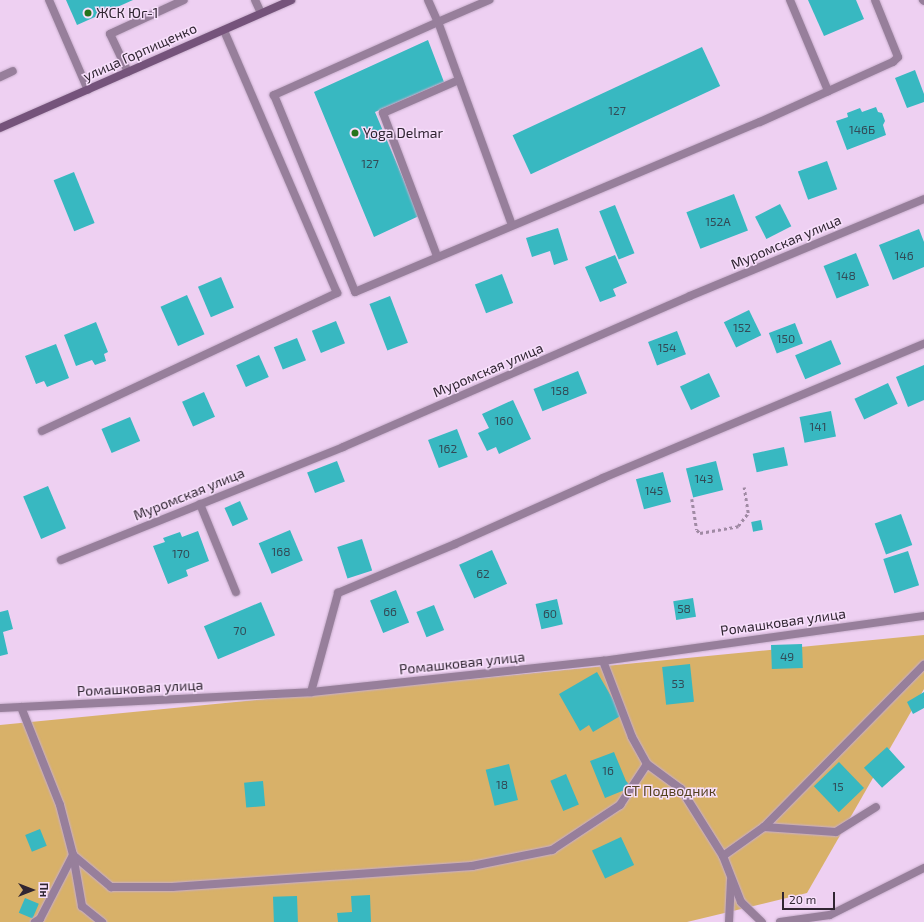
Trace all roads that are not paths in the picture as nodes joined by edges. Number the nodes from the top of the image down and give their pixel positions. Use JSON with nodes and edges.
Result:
{"nodes":[{"id":1,"x":49,"y":0,"type":"edge"},
{"id":2,"x":181,"y":0,"type":"edge"},
{"id":3,"x":255,"y":0,"type":"edge"},
{"id":4,"x":291,"y":0,"type":"edge"},
{"id":5,"x":428,"y":0,"type":"edge"},
{"id":6,"x":489,"y":0,"type":"edge"},
{"id":7,"x":790,"y":0,"type":"edge"},
{"id":8,"x":875,"y":0,"type":"edge"},
{"id":9,"x":261,"y":13,"type":"junction"},
{"id":10,"x":438,"y":22,"type":"junction"},
{"id":11,"x":224,"y":30,"type":"junction"},
{"id":12,"x":12,"y":71,"type":"dead end"},
{"id":13,"x":128,"y":72,"type":"junction"},
{"id":14,"x":0,"y":77,"type":"edge"},
{"id":15,"x":459,"y":80,"type":"junction"},
{"id":16,"x":88,"y":90,"type":"junction"},
{"id":17,"x":828,"y":91,"type":"junction"},
{"id":18,"x":0,"y":128,"type":"edge"},
{"id":19,"x":924,"y":199,"type":"edge"},
{"id":20,"x":512,"y":225,"type":"junction"},
{"id":21,"x":437,"y":256,"type":"junction"},
{"id":22,"x":924,"y":344,"type":"edge"},
{"id":23,"x":42,"y":430,"type":"dead end"},
{"id":24,"x":200,"y":504,"type":"junction"},
{"id":25,"x":61,"y":560,"type":"dead end"},
{"id":26,"x":236,"y":592,"type":"dead end"},
{"id":27,"x":924,"y":616,"type":"edge"},
{"id":28,"x":603,"y":661,"type":"junction"},
{"id":29,"x":924,"y":665,"type":"edge"},
{"id":30,"x":311,"y":692,"type":"junction"},
{"id":31,"x":21,"y":707,"type":"junction"},
{"id":32,"x":0,"y":708,"type":"edge"},
{"id":33,"x":647,"y":764,"type":"junction"},
{"id":34,"x":876,"y":807,"type":"dead end"},
{"id":35,"x":764,"y":826,"type":"junction"},
{"id":36,"x":74,"y":855,"type":"junction"},
{"id":37,"x":723,"y":856,"type":"junction"},
{"id":38,"x":924,"y":868,"type":"edge"},
{"id":39,"x":731,"y":877,"type":"junction"},
{"id":40,"x":829,"y":919,"type":"edge"},
{"id":41,"x":35,"y":922,"type":"edge"},
{"id":42,"x":102,"y":922,"type":"edge"},
{"id":43,"x":729,"y":922,"type":"edge"},
{"id":44,"x":762,"y":922,"type":"edge"},
{"id":45,"x":780,"y":922,"type":"edge"}],
"edges":[{"from":1,"to":16,"type":"street"},
{"from":2,"to":13,"type":"street"},
{"from":3,"to":9,"type":"street"},
{"from":4,"to":9,"type":"main road","name":"улица Горпищенко"},
{"from":5,"to":10,"type":"street"},
{"from":6,"to":10,"type":"street"},
{"from":7,"to":17,"type":"street"},
{"from":8,"to":17,"type":"street"},
{"from":9,"to":11,"type":"main road","name":"улица Горпищенко"},
{"from":10,"to":15,"type":"street"},
{"from":10,"to":21,"type":"street"},
{"from":11,"to":13,"type":"main road","name":"улица Горпищенко"},
{"from":11,"to":23,"type":"street"},
{"from":12,"to":14,"type":"street"},
{"from":13,"to":16,"type":"main road","name":"улица Горпищенко"},
{"from":15,"to":20,"type":"street"},
{"from":15,"to":21,"type":"street"},
{"from":16,"to":18,"type":"main road","name":"улица Горпищенко"},
{"from":17,"to":20,"type":"street"},
{"from":19,"to":24,"type":"street","name":"Муромская улица"},
{"from":20,"to":21,"type":"street"},
{"from":22,"to":30,"type":"street"},
{"from":24,"to":25,"type":"street","name":"Муромская улица"},
{"from":24,"to":26,"type":"street"},
{"from":27,"to":28,"type":"street","name":"Ромашковая улица"},
{"from":28,"to":30,"type":"street","name":"Ромашковая улица"},
{"from":28,"to":33,"type":"street"},
{"from":29,"to":35,"type":"street"},
{"from":30,"to":31,"type":"street","name":"Ромашковая улица"},
{"from":31,"to":32,"type":"street","name":"Ромашковая улица"},
{"from":31,"to":36,"type":"street"},
{"from":33,"to":36,"type":"street"},
{"from":33,"to":37,"type":"street"},
{"from":34,"to":35,"type":"street"},
{"from":35,"to":37,"type":"street"},
{"from":36,"to":41,"type":"street"},
{"from":36,"to":42,"type":"street"},
{"from":37,"to":39,"type":"street"},
{"from":38,"to":40,"type":"street"},
{"from":39,"to":43,"type":"street"},
{"from":39,"to":44,"type":"street"},
{"from":40,"to":45,"type":"street"}]}
